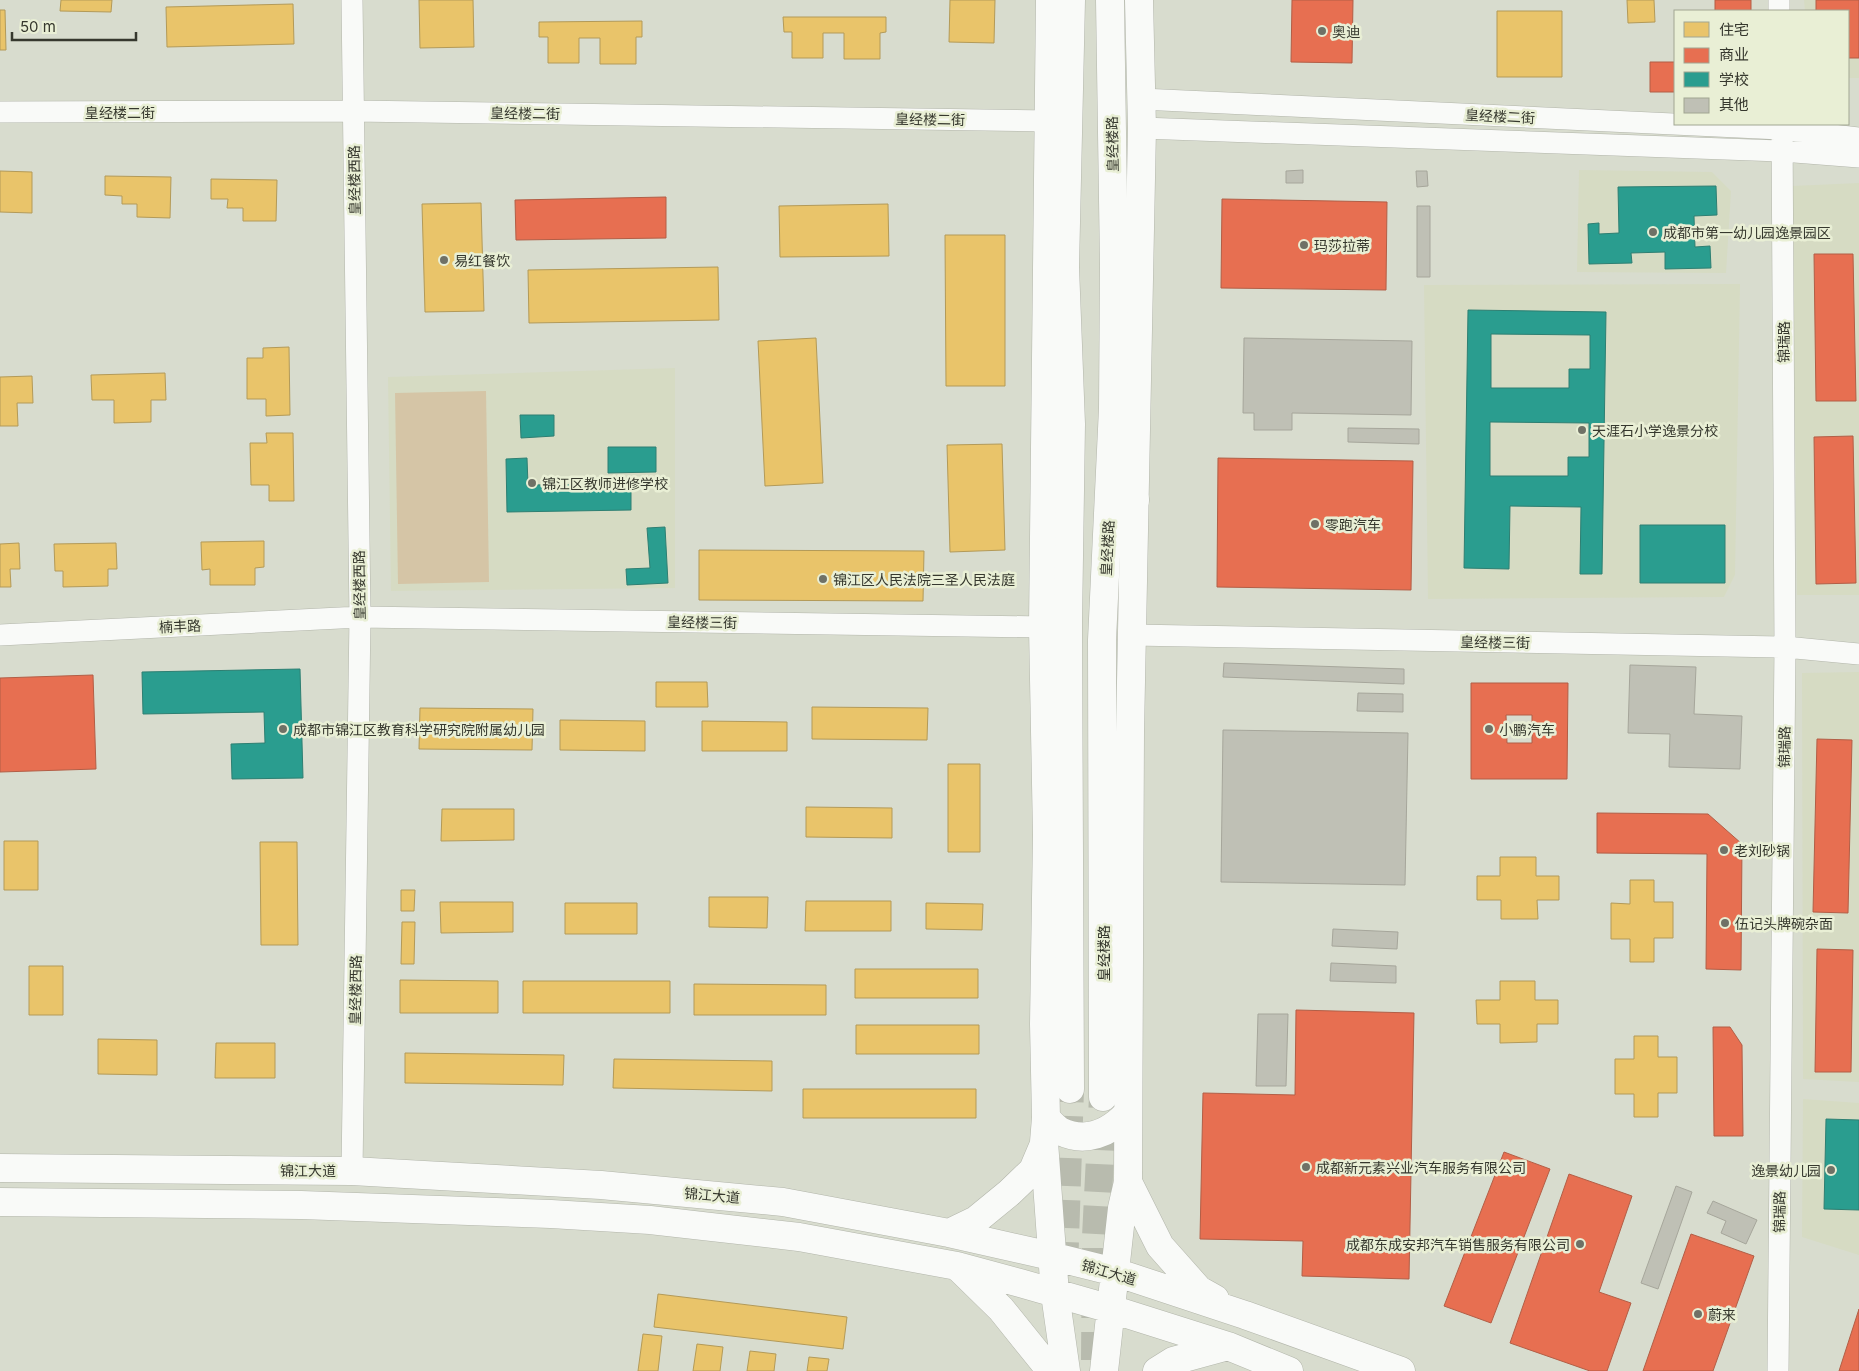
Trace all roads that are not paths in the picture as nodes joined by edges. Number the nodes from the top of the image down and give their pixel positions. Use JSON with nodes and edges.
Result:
{"nodes":[{"id":1,"x":352,"y":0,"type":"edge"},
{"id":2,"x":1050,"y":0,"type":"edge"},
{"id":3,"x":1071,"y":0,"type":"edge"},
{"id":4,"x":1110,"y":0,"type":"edge"},
{"id":5,"x":1139,"y":0,"type":"edge"},
{"id":6,"x":1141,"y":98,"type":"junction"},
{"id":7,"x":353,"y":111,"type":"junction"},
{"id":8,"x":0,"y":112,"type":"edge"},
{"id":9,"x":1050,"y":121,"type":"junction"},
{"id":10,"x":1674,"y":121,"type":"edge"},
{"id":11,"x":1759,"y":125,"type":"edge"},
{"id":12,"x":1782,"y":126,"type":"edge"},
{"id":13,"x":1142,"y":128,"type":"junction"},
{"id":14,"x":1859,"y":138,"type":"edge"},
{"id":15,"x":1782,"y":150,"type":"junction"},
{"id":16,"x":1859,"y":158,"type":"edge"},
{"id":17,"x":1065,"y":267,"type":"junction"},
{"id":18,"x":1113,"y":408,"type":"junction"},
{"id":19,"x":1046,"y":416,"type":"junction"},
{"id":20,"x":1135,"y":500,"type":"junction"},
{"id":21,"x":360,"y":617,"type":"junction"},
{"id":22,"x":1043,"y":627,"type":"junction"},
{"id":23,"x":0,"y":635,"type":"edge"},
{"id":24,"x":1132,"y":635,"type":"junction"},
{"id":25,"x":1785,"y":647,"type":"junction"},
{"id":26,"x":1859,"y":654,"type":"edge"},
{"id":27,"x":1070,"y":1090,"type":"tunnel mouth"},
{"id":28,"x":1103,"y":1097,"type":"tunnel mouth"},
{"id":29,"x":1127,"y":1114,"type":"junction"},
{"id":30,"x":1045,"y":1130,"type":"junction"},
{"id":31,"x":0,"y":1168,"type":"edge"},
{"id":32,"x":352,"y":1171,"type":"junction"},
{"id":33,"x":1128,"y":1182,"type":"junction"},
{"id":34,"x":0,"y":1202,"type":"edge"},
{"id":35,"x":949,"y":1233,"type":"junction"},
{"id":36,"x":1052,"y":1256,"type":"junction"},
{"id":37,"x":957,"y":1266,"type":"junction"},
{"id":38,"x":1115,"y":1272,"type":"junction"},
{"id":39,"x":1055,"y":1294,"type":"junction"},
{"id":40,"x":1111,"y":1309,"type":"junction"},
{"id":41,"x":1245,"y":1315,"type":"junction"},
{"id":42,"x":1228,"y":1346,"type":"junction"},
{"id":43,"x":1051,"y":1371,"type":"edge"},
{"id":44,"x":1066,"y":1371,"type":"edge"},
{"id":45,"x":1104,"y":1371,"type":"edge"},
{"id":46,"x":1157,"y":1371,"type":"edge"},
{"id":47,"x":1289,"y":1371,"type":"edge"},
{"id":48,"x":1401,"y":1371,"type":"edge"},
{"id":49,"x":1778,"y":1371,"type":"edge"}],
"edges":[{"from":1,"to":7,"type":"street","name":"皇经楼西路"},
{"from":2,"to":9,"type":"main road"},
{"from":3,"to":17,"type":"main road"},
{"from":4,"to":18,"type":"main road","name":"皇经楼路"},
{"from":5,"to":6,"type":"main road"},
{"from":6,"to":10,"type":"street","name":"皇经楼二街"},
{"from":6,"to":13,"type":"main road"},
{"from":7,"to":8,"type":"street","name":"皇经楼二街"},
{"from":7,"to":9,"type":"street","name":"皇经楼二街"},
{"from":7,"to":21,"type":"street","name":"皇经楼西路"},
{"from":9,"to":19,"type":"main road"},
{"from":11,"to":12,"type":"street","name":"皇经楼二街"},
{"from":12,"to":14,"type":"street","name":"皇经楼二街"},
{"from":12,"to":15,"type":"street","name":"锦瑞路"},
{"from":13,"to":15,"type":"street","name":"皇经楼二街"},
{"from":13,"to":20,"type":"main road"},
{"from":15,"to":16,"type":"street","name":"皇经楼二街"},
{"from":15,"to":25,"type":"street","name":"锦瑞路"},
{"from":17,"to":19,"type":"main road"},
{"from":17,"to":27,"type":"main road"},
{"from":18,"to":20,"type":"main road"},
{"from":18,"to":28,"type":"main road","name":"皇经楼路"},
{"from":19,"to":22,"type":"main road"},
{"from":20,"to":24,"type":"main road"},
{"from":21,"to":22,"type":"street","name":"皇经楼三街"},
{"from":21,"to":23,"type":"street","name":"楠丰路"},
{"from":21,"to":32,"type":"street","name":"皇经楼西路"},
{"from":22,"to":30,"type":"main road"},
{"from":24,"to":25,"type":"street","name":"皇经楼三街"},
{"from":24,"to":29,"type":"main road"},
{"from":25,"to":26,"type":"street","name":"皇经楼三街"},
{"from":25,"to":49,"type":"street","name":"锦瑞路"},
{"from":29,"to":30,"type":"main road"},
{"from":29,"to":33,"type":"main road"},
{"from":30,"to":35,"type":"main road"},
{"from":30,"to":36,"type":"main road"},
{"from":31,"to":32,"type":"main road","name":"锦江大道"},
{"from":32,"to":35,"type":"main road","name":"锦江大道"},
{"from":33,"to":38,"type":"main road"},
{"from":33,"to":41,"type":"main road"},
{"from":34,"to":37,"type":"main road"},
{"from":35,"to":36,"type":"main road","name":"锦江大道"},
{"from":36,"to":38,"type":"main road","name":"锦江大道"},
{"from":36,"to":39,"type":"main road"},
{"from":37,"to":39,"type":"main road"},
{"from":37,"to":43,"type":"main road"},
{"from":38,"to":40,"type":"main road"},
{"from":38,"to":41,"type":"main road","name":"锦江大道"},
{"from":39,"to":40,"type":"main road"},
{"from":39,"to":44,"type":"main road"},
{"from":40,"to":42,"type":"main road"},
{"from":40,"to":45,"type":"main road"},
{"from":41,"to":48,"type":"main road","name":"锦江大道"},
{"from":42,"to":46,"type":"main road"},
{"from":42,"to":47,"type":"main road"}]}
